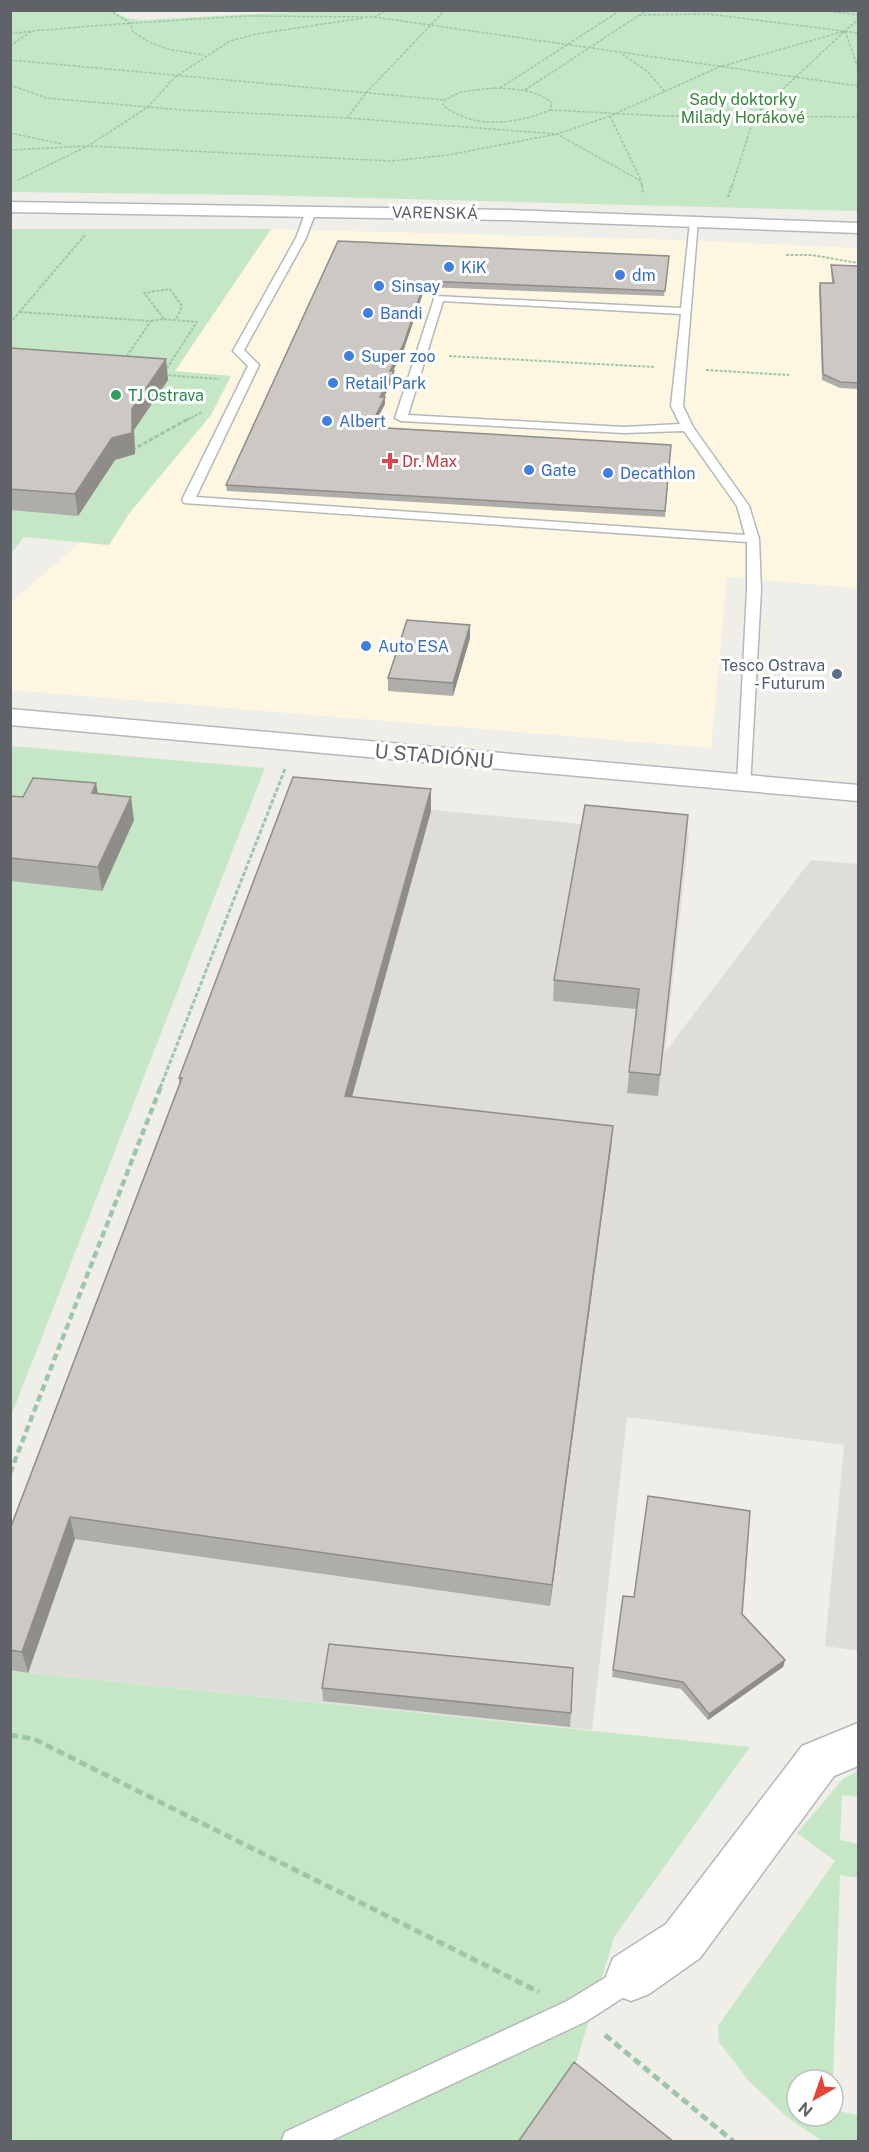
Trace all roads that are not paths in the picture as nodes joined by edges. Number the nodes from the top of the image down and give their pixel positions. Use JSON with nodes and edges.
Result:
{"nodes":[{"id":1,"x":10,"y":207,"type":"edge"},
{"id":2,"x":311,"y":211,"type":"junction"},
{"id":3,"x":695,"y":222,"type":"junction"},
{"id":4,"x":858,"y":228,"type":"edge"},
{"id":5,"x":686,"y":311,"type":"junction"},
{"id":6,"x":687,"y":427,"type":"junction"},
{"id":7,"x":753,"y":539,"type":"junction"},
{"id":8,"x":10,"y":717,"type":"edge"},
{"id":9,"x":745,"y":784,"type":"junction"},
{"id":10,"x":858,"y":794,"type":"edge"},
{"id":11,"x":858,"y":1744,"type":"edge"},
{"id":12,"x":631,"y":1976,"type":"joint"},
{"id":13,"x":295,"y":2142,"type":"edge"}],
"edges":[{"from":1,"to":2,"type":"street","name":"VARENSKÁ"},
{"from":2,"to":3,"type":"street","name":"VARENSKÁ"},
{"from":2,"to":7,"type":"lane"},
{"from":3,"to":4,"type":"street","name":"VARENSKÁ"},
{"from":3,"to":5,"type":"lane"},
{"from":5,"to":6,"type":"lane"},
{"from":5,"to":6,"type":"lane"},
{"from":6,"to":7,"type":"lane"},
{"from":7,"to":9,"type":"lane"},
{"from":8,"to":9,"type":"street","name":"U STADIÓNU"},
{"from":9,"to":10,"type":"street","name":"U STADIÓNU"},
{"from":11,"to":12,"type":"street"},
{"from":12,"to":13,"type":"lane"}]}
